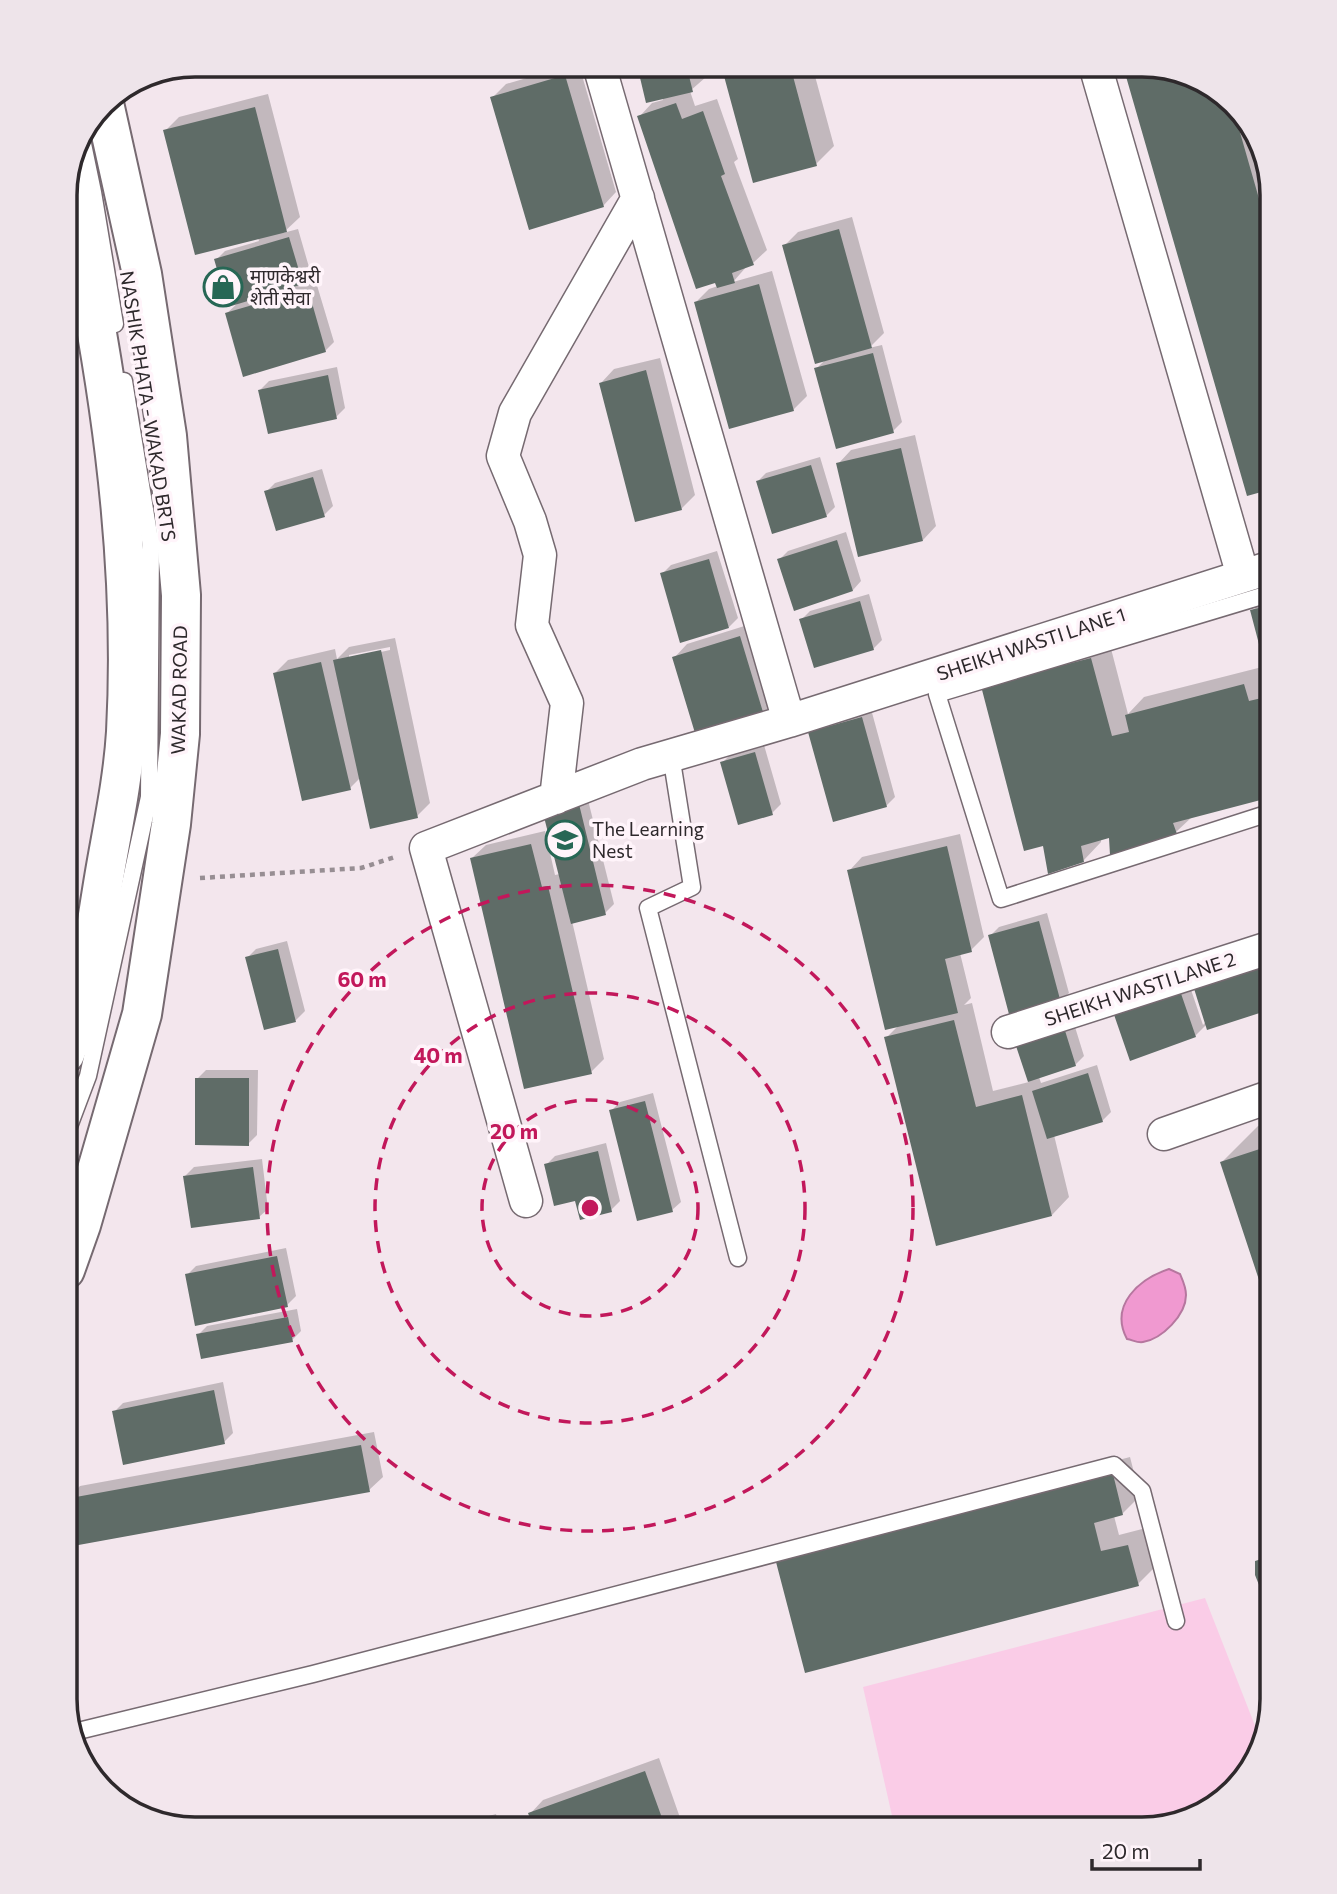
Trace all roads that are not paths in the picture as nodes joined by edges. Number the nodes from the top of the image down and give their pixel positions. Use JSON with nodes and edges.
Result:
{"nodes":[{"id":1,"x":603,"y":77,"type":"edge"},
{"id":2,"x":1099,"y":77,"type":"edge"},
{"id":3,"x":107,"y":118,"type":"edge"},
{"id":4,"x":85,"y":153,"type":"edge"},
{"id":5,"x":638,"y":198,"type":"junction"},
{"id":6,"x":77,"y":237,"type":"edge"},
{"id":7,"x":117,"y":342,"type":"dead end"},
{"id":8,"x":122,"y":369,"type":"dead end"},
{"id":9,"x":1258,"y":572,"type":"edge"},
{"id":10,"x":1260,"y":596,"type":"edge"},
{"id":11,"x":935,"y":685,"type":"junction"},
{"id":12,"x":789,"y":721,"type":"junction"},
{"id":13,"x":671,"y":755,"type":"junction"},
{"id":14,"x":556,"y":797,"type":"junction"},
{"id":15,"x":1260,"y":816,"type":"edge"},
{"id":16,"x":1260,"y":951,"type":"edge"},
{"id":17,"x":77,"y":1010,"type":"edge"},
{"id":18,"x":1008,"y":1032,"type":"dead end"},
{"id":19,"x":1260,"y":1100,"type":"edge"},
{"id":20,"x":77,"y":1105,"type":"edge"},
{"id":21,"x":1164,"y":1134,"type":"dead end"},
{"id":22,"x":526,"y":1201,"type":"dead end"},
{"id":23,"x":77,"y":1236,"type":"edge"},
{"id":24,"x":738,"y":1258,"type":"dead end"},
{"id":25,"x":1176,"y":1621,"type":"dead end"},
{"id":26,"x":81,"y":1730,"type":"edge"}],
"edges":[{"from":1,"to":5,"type":"street"},
{"from":2,"to":9,"type":"street"},
{"from":3,"to":23,"type":"main road","name":"WAKAD ROAD"},
{"from":4,"to":7,"type":"lane","name":"NASHIK PHATA - WAKAD BRTS"},
{"from":5,"to":12,"type":"street"},
{"from":5,"to":14,"type":"street"},
{"from":6,"to":17,"type":"main road"},
{"from":8,"to":20,"type":"lane","name":"NASHIK PHATA - WAKAD BRTS"},
{"from":9,"to":11,"type":"street","name":"SHEIKH WASTI LANE 1"},
{"from":10,"to":11,"type":"lane"},
{"from":11,"to":12,"type":"street","name":"SHEIKH WASTI LANE 1"},
{"from":11,"to":15,"type":"lane"},
{"from":12,"to":13,"type":"street","name":"SHEIKH WASTI LANE 1"},
{"from":13,"to":14,"type":"street","name":"SHEIKH WASTI LANE 1"},
{"from":13,"to":24,"type":"lane"},
{"from":14,"to":22,"type":"street","name":"SHEIKH WASTI LANE 1"},
{"from":16,"to":18,"type":"street","name":"SHEIKH WASTI LANE 2"},
{"from":19,"to":21,"type":"street"},
{"from":25,"to":26,"type":"lane"}]}
